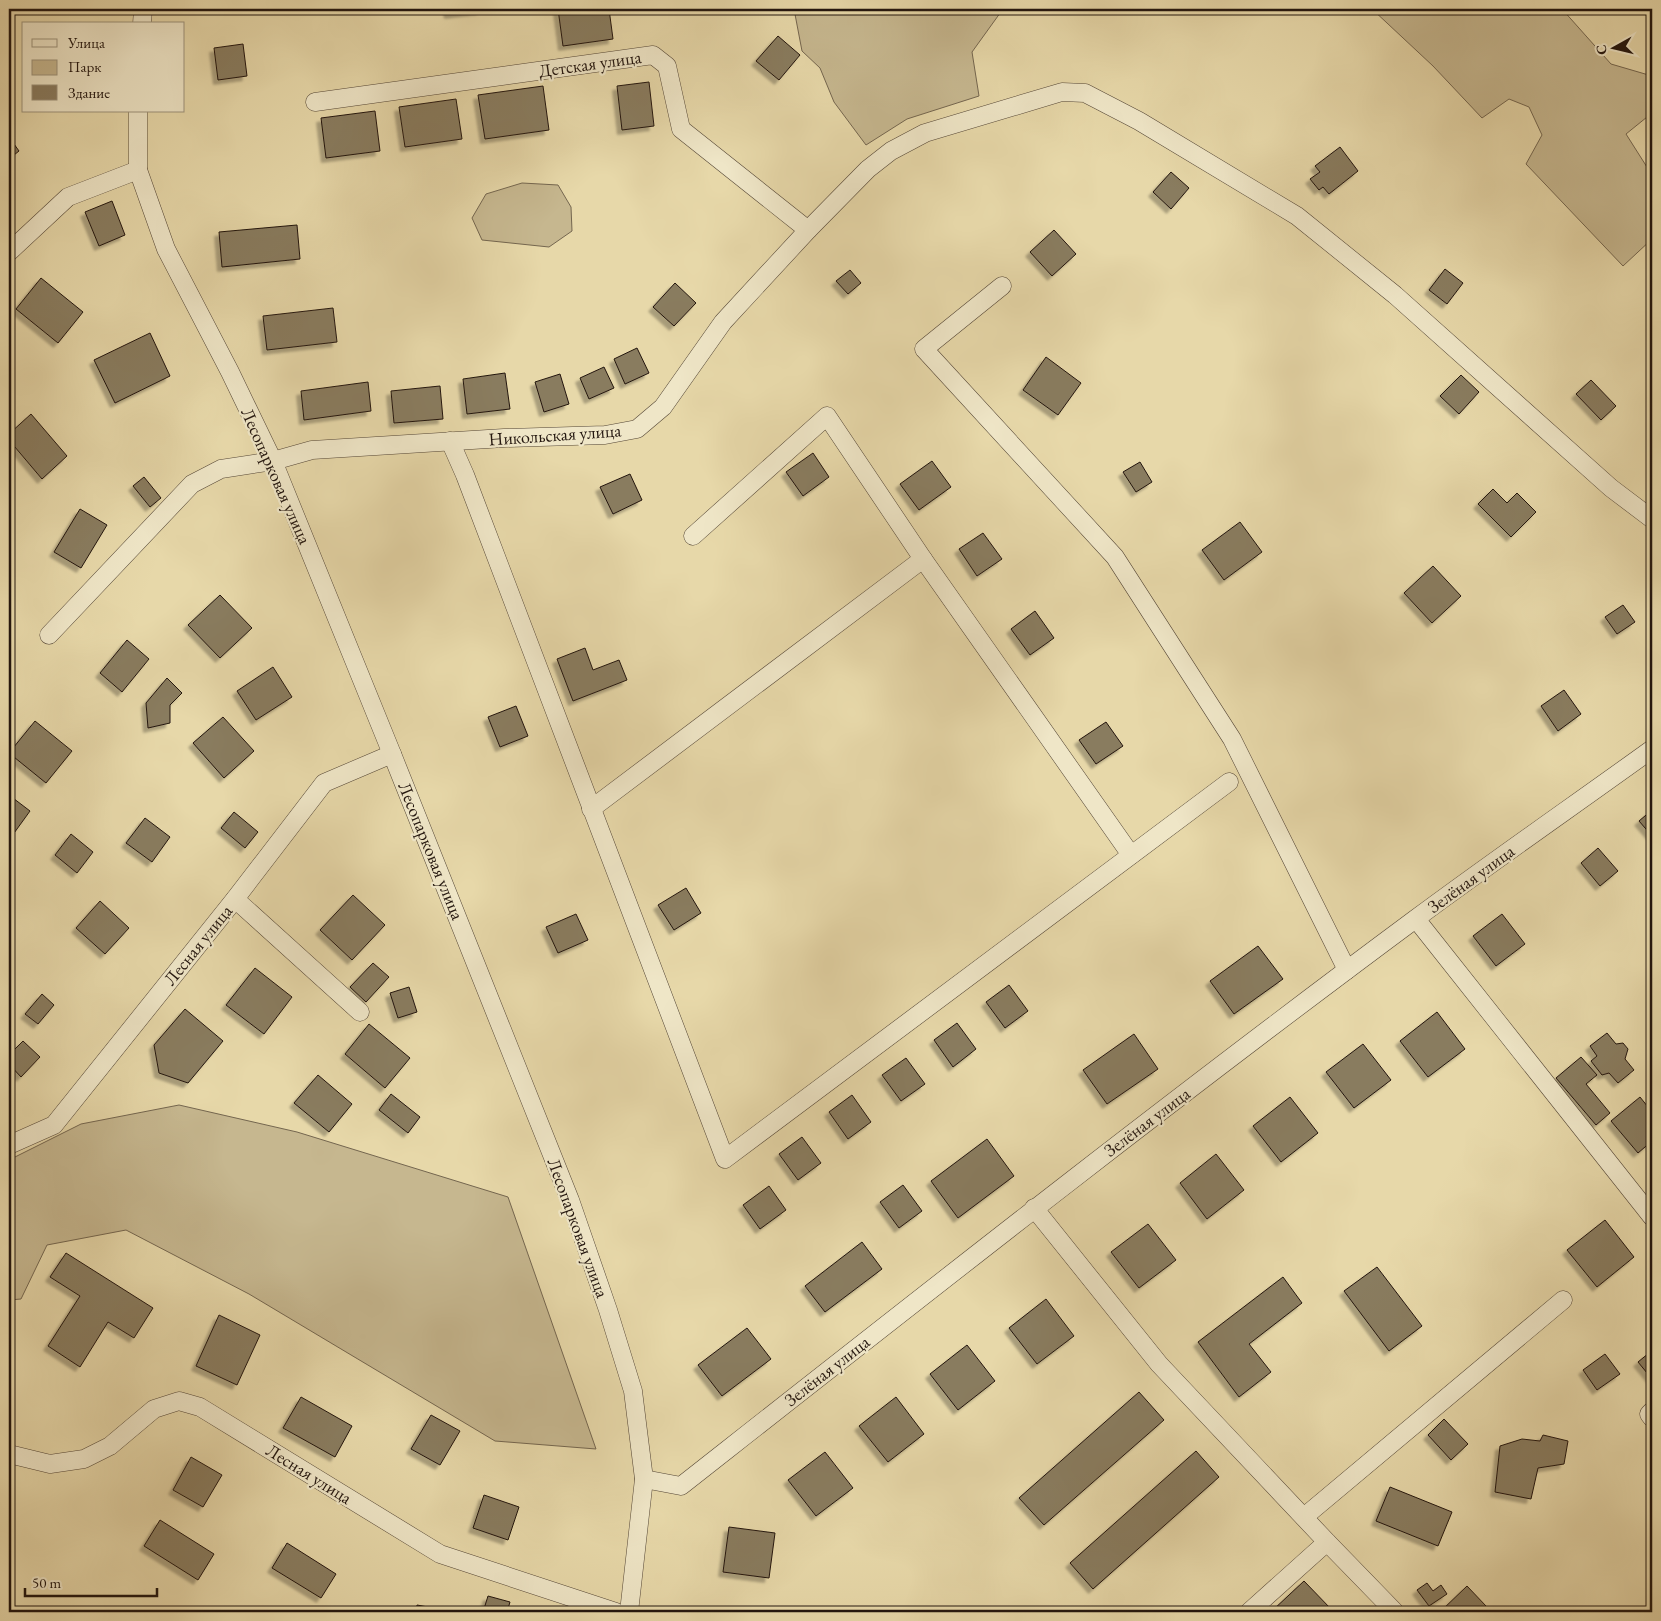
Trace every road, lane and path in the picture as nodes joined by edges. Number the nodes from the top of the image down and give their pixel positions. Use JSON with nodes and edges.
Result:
{"nodes":[{"id":1,"x":143,"y":9,"type":"edge"},
{"id":2,"x":142,"y":22,"type":"edge"},
{"id":3,"x":315,"y":102,"type":"dead end"},
{"id":4,"x":138,"y":112,"type":"edge"},
{"id":5,"x":138,"y":170,"type":"junction"},
{"id":6,"x":808,"y":230,"type":"junction"},
{"id":7,"x":9,"y":252,"type":"edge"},
{"id":8,"x":1002,"y":286,"type":"dead end"},
{"id":9,"x":450,"y":441,"type":"junction"},
{"id":10,"x":273,"y":462,"type":"junction"},
{"id":11,"x":1652,"y":520,"type":"edge"},
{"id":12,"x":693,"y":536,"type":"dead end"},
{"id":13,"x":924,"y":558,"type":"junction"},
{"id":14,"x":49,"y":636,"type":"dead end"},
{"id":15,"x":1652,"y":748,"type":"edge"},
{"id":16,"x":392,"y":754,"type":"junction"},
{"id":17,"x":1229,"y":782,"type":"dead end"},
{"id":18,"x":591,"y":809,"type":"junction"},
{"id":19,"x":1131,"y":855,"type":"junction"},
{"id":20,"x":235,"y":899,"type":"junction"},
{"id":21,"x":1416,"y":918,"type":"junction"},
{"id":22,"x":1347,"y":970,"type":"junction"},
{"id":23,"x":360,"y":1012,"type":"dead end"},
{"id":24,"x":13,"y":1137,"type":"edge"},
{"id":25,"x":1034,"y":1208,"type":"junction"},
{"id":26,"x":1652,"y":1218,"type":"edge"},
{"id":27,"x":1563,"y":1300,"type":"dead end"},
{"id":28,"x":1652,"y":1411,"type":"edge"},
{"id":29,"x":1652,"y":1418,"type":"edge"},
{"id":30,"x":9,"y":1454,"type":"edge"},
{"id":31,"x":644,"y":1479,"type":"junction"},
{"id":32,"x":1304,"y":1517,"type":"junction"},
{"id":33,"x":1327,"y":1542,"type":"junction"},
{"id":34,"x":616,"y":1612,"type":"edge"},
{"id":35,"x":629,"y":1612,"type":"edge"},
{"id":36,"x":1249,"y":1612,"type":"edge"},
{"id":37,"x":1395,"y":1612,"type":"edge"}],
"edges":[{"from":1,"to":2,"type":"street"},
{"from":3,"to":6,"type":"street","name":"Детская улица"},
{"from":4,"to":5,"type":"street","name":"Лесопарковая улица"},
{"from":5,"to":7,"type":"street"},
{"from":5,"to":10,"type":"street","name":"Лесопарковая улица"},
{"from":6,"to":9,"type":"street","name":"Никольская улица"},
{"from":6,"to":11,"type":"street","name":"Никольская улица"},
{"from":8,"to":22,"type":"street"},
{"from":9,"to":10,"type":"street","name":"Никольская улица"},
{"from":9,"to":18,"type":"street"},
{"from":10,"to":14,"type":"street","name":"Никольская улица"},
{"from":10,"to":16,"type":"street","name":"Лесопарковая улица"},
{"from":12,"to":13,"type":"street"},
{"from":13,"to":18,"type":"street"},
{"from":13,"to":19,"type":"street"},
{"from":15,"to":21,"type":"street","name":"Зелёная улица"},
{"from":16,"to":20,"type":"street","name":"Лесная улица"},
{"from":16,"to":31,"type":"street","name":"Лесопарковая улица"},
{"from":17,"to":19,"type":"street"},
{"from":18,"to":19,"type":"street"},
{"from":20,"to":23,"type":"street"},
{"from":20,"to":24,"type":"street","name":"Лесная улица"},
{"from":21,"to":22,"type":"street","name":"Зелёная улица"},
{"from":21,"to":26,"type":"street"},
{"from":22,"to":25,"type":"street","name":"Зелёная улица"},
{"from":25,"to":31,"type":"street","name":"Зелёная улица"},
{"from":25,"to":32,"type":"street"},
{"from":27,"to":32,"type":"street"},
{"from":28,"to":29,"type":"street"},
{"from":30,"to":34,"type":"street","name":"Лесная улица"},
{"from":31,"to":35,"type":"street","name":"Лесопарковая улица"},
{"from":32,"to":33,"type":"street"},
{"from":33,"to":36,"type":"street"},
{"from":33,"to":37,"type":"street"}]}
